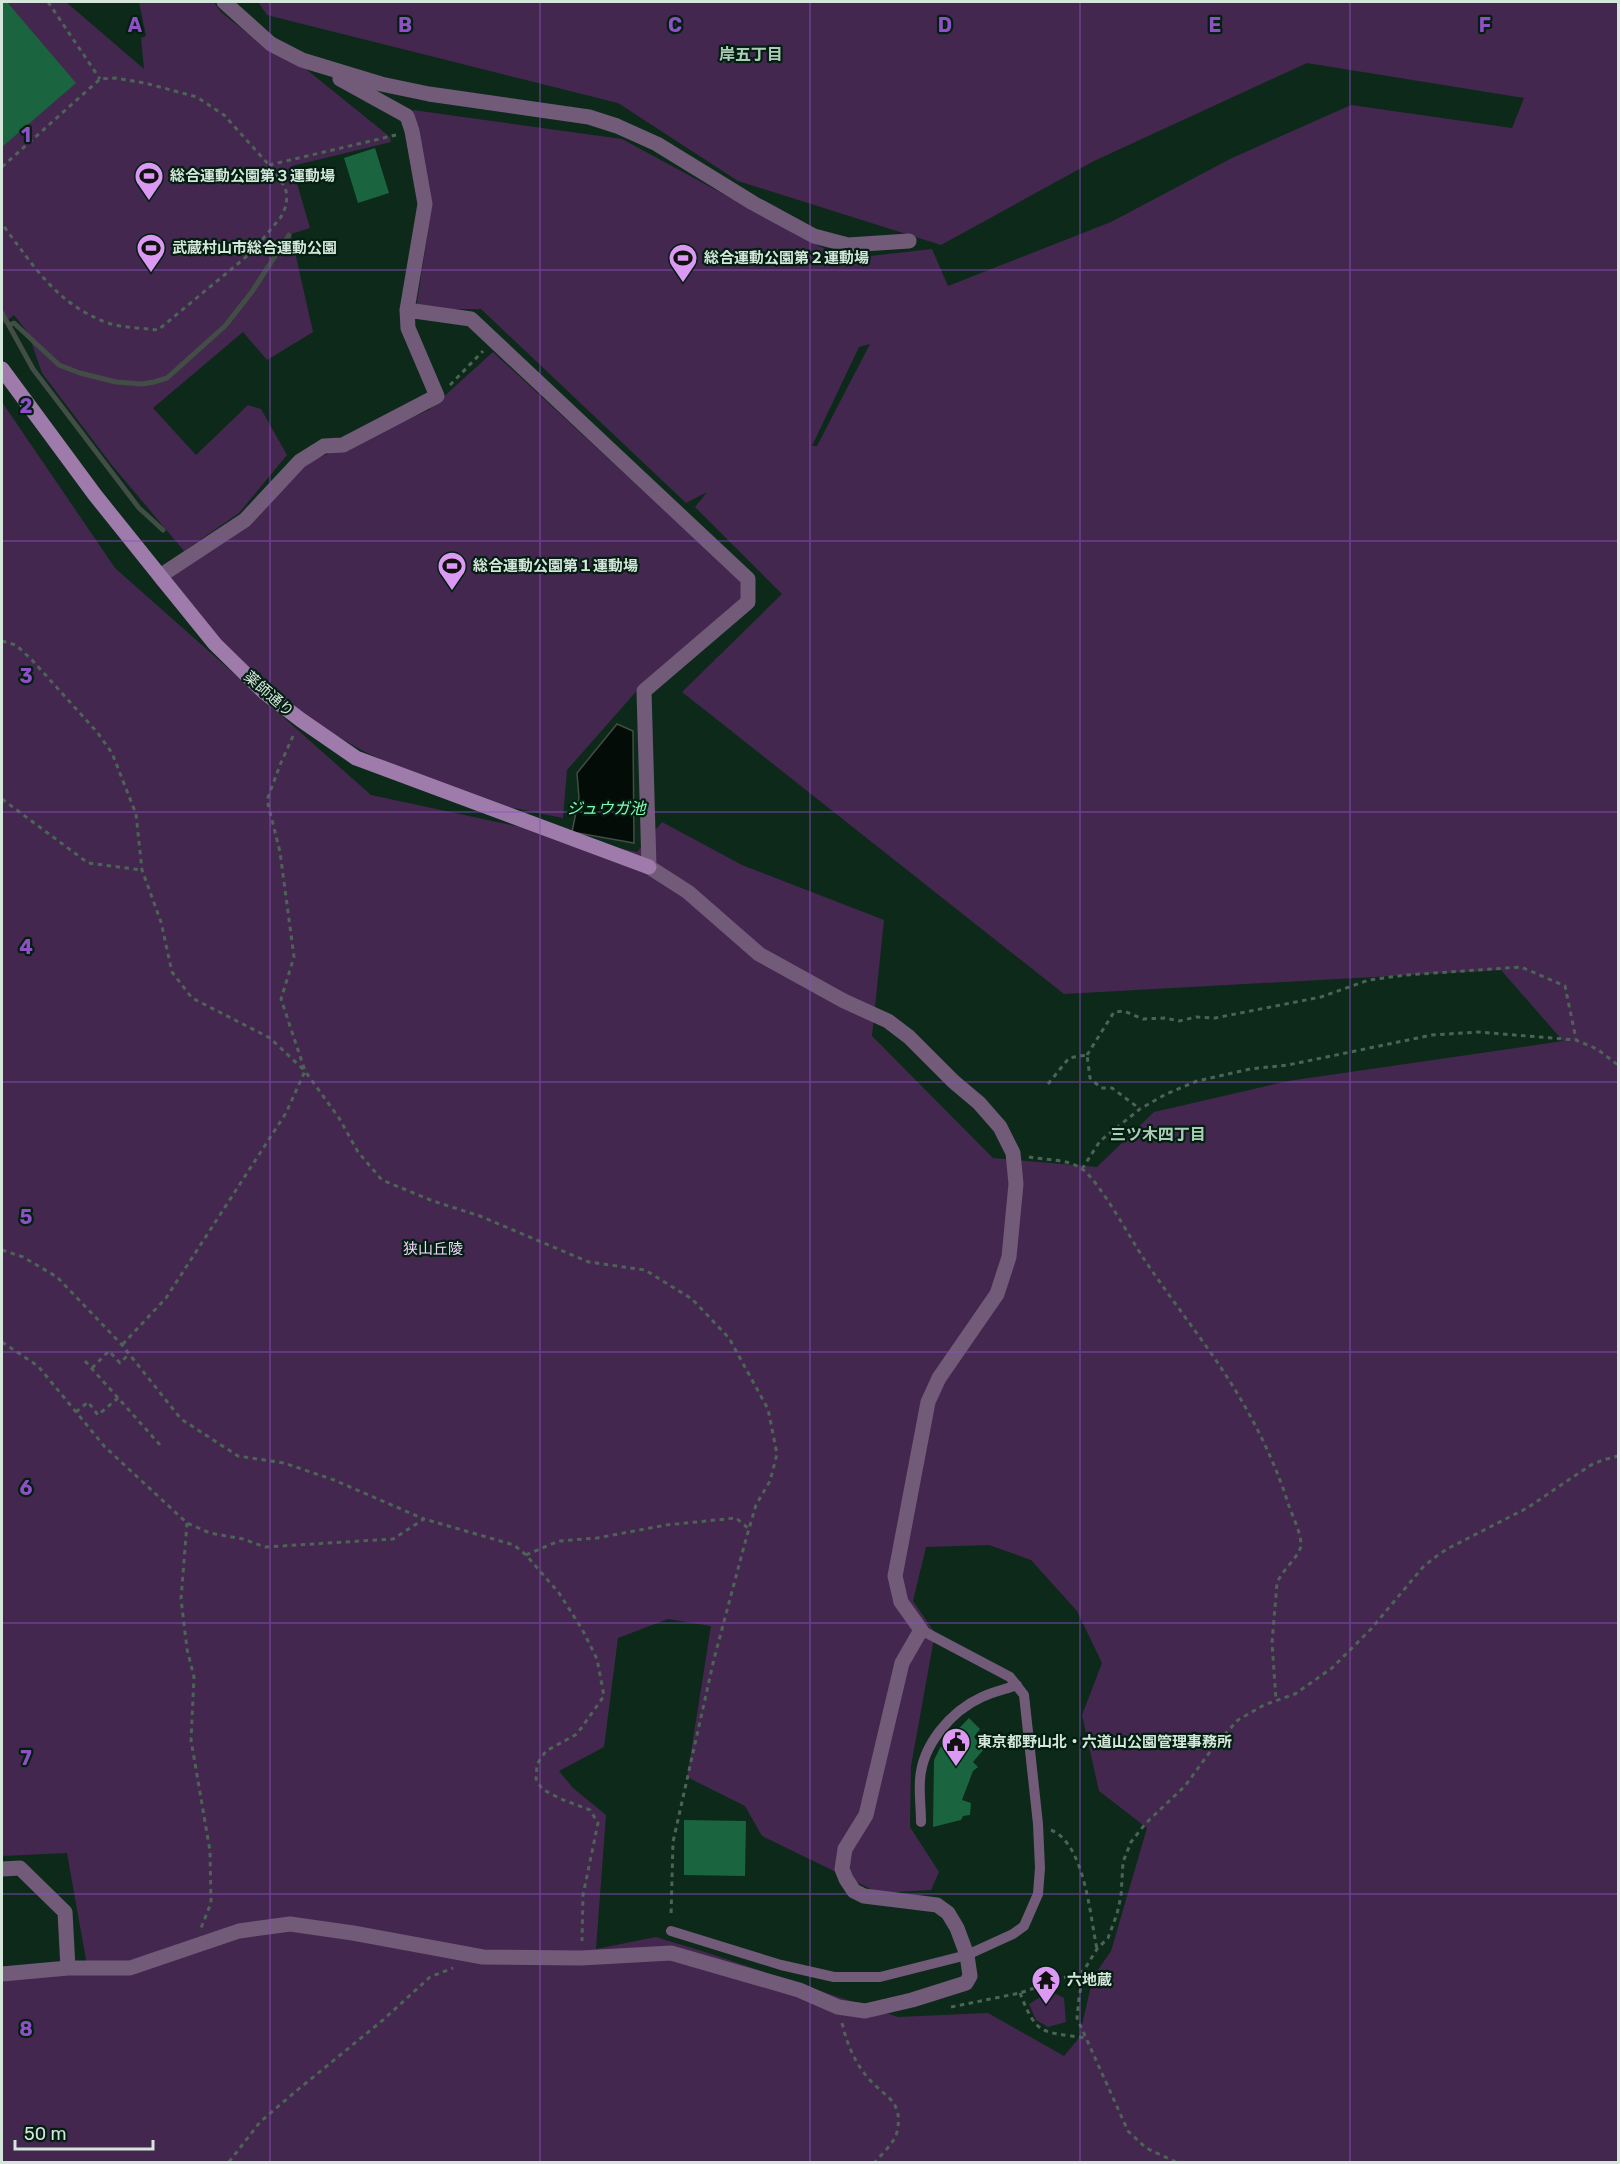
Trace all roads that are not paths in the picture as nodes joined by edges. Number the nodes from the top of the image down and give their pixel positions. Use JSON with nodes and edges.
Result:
{"nodes":[{"id":1,"x":225,"y":2,"type":"edge"},
{"id":2,"x":315,"y":64,"type":"junction"},
{"id":3,"x":909,"y":241,"type":"dead end"},
{"id":4,"x":407,"y":310,"type":"junction"},
{"id":5,"x":2,"y":369,"type":"edge"},
{"id":6,"x":160,"y":576,"type":"junction"},
{"id":7,"x":650,"y":867,"type":"junction"},
{"id":8,"x":921,"y":1630,"type":"junction"},
{"id":9,"x":1017,"y":1684,"type":"junction"},
{"id":10,"x":921,"y":1822,"type":"dead end"},
{"id":11,"x":2,"y":1869,"type":"edge"},
{"id":12,"x":671,"y":1931,"type":"road end"},
{"id":13,"x":967,"y":1955,"type":"junction"},
{"id":14,"x":68,"y":1968,"type":"junction"},
{"id":15,"x":2,"y":1974,"type":"edge"}],
"edges":[{"from":1,"to":2,"type":"street"},
{"from":2,"to":3,"type":"street"},
{"from":2,"to":4,"type":"street"},
{"from":4,"to":6,"type":"street"},
{"from":4,"to":7,"type":"street"},
{"from":5,"to":6,"type":"street","name":"薬師通り"},
{"from":6,"to":7,"type":"street","name":"薬師通り"},
{"from":7,"to":8,"type":"street"},
{"from":8,"to":9,"type":"lane"},
{"from":8,"to":13,"type":"street"},
{"from":9,"to":10,"type":"lane"},
{"from":9,"to":13,"type":"lane"},
{"from":11,"to":14,"type":"street"},
{"from":12,"to":13,"type":"lane"},
{"from":13,"to":14,"type":"street"},
{"from":14,"to":15,"type":"street"}]}
